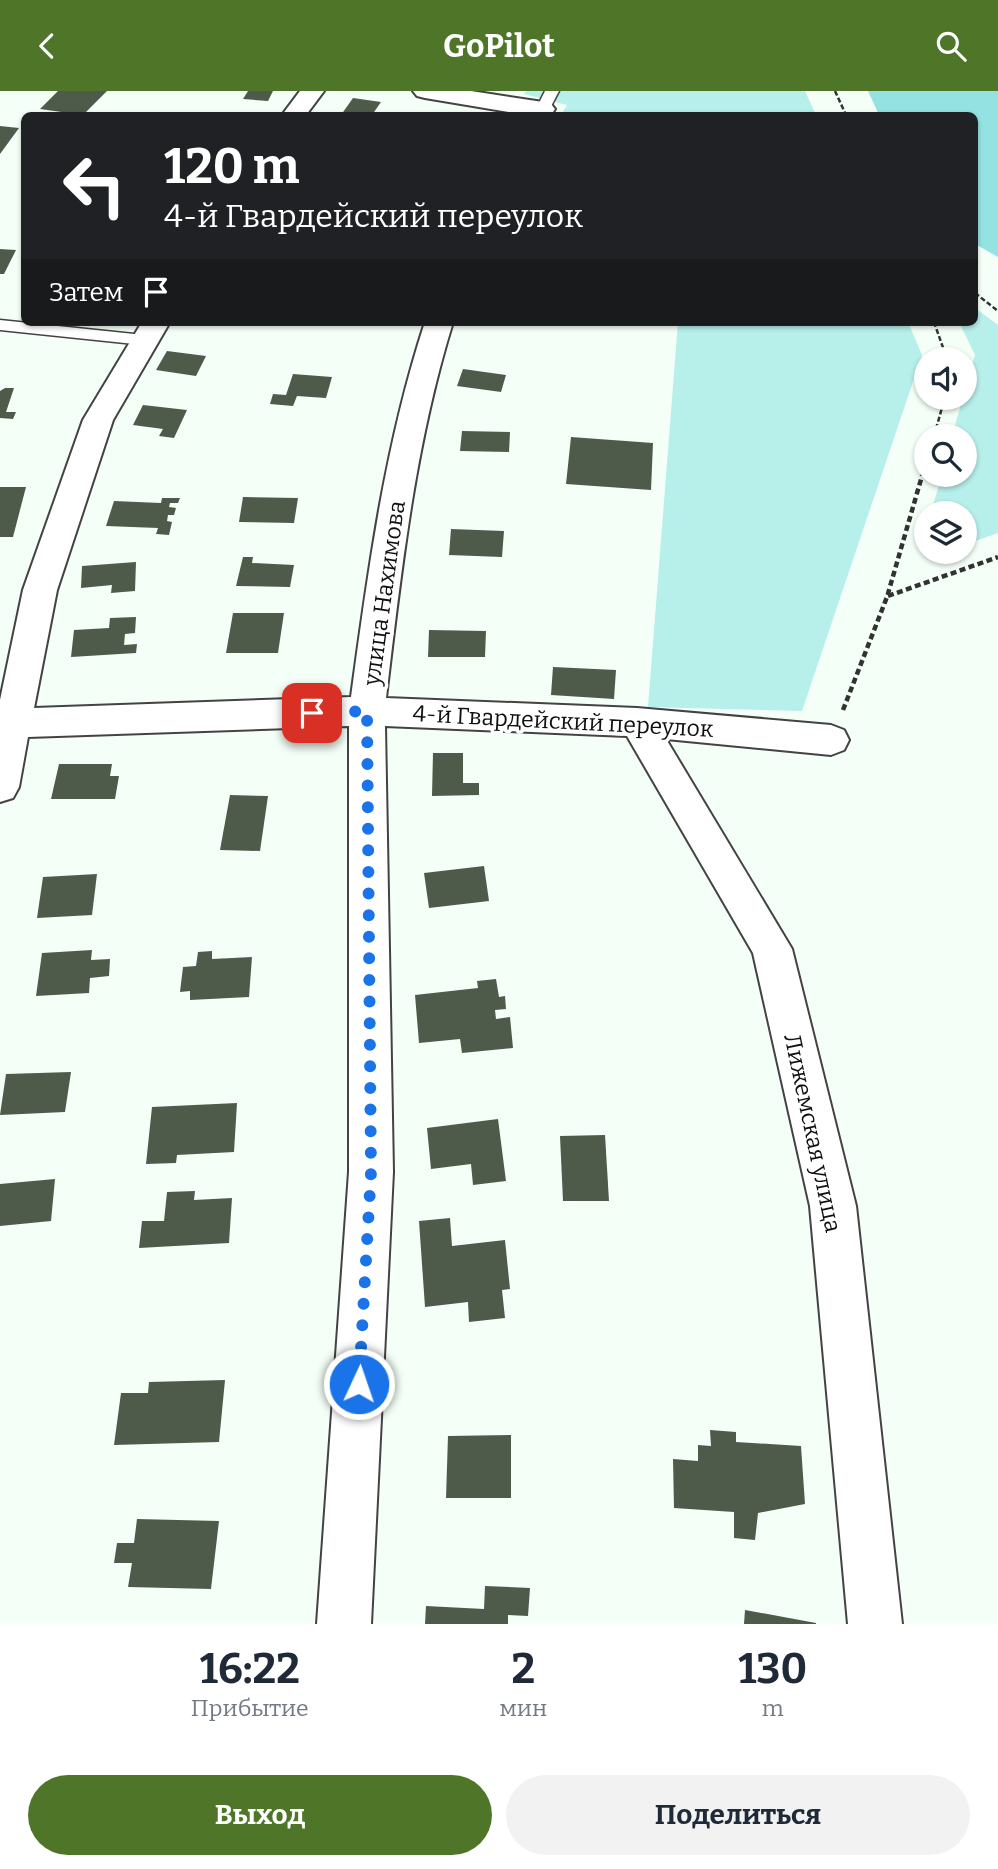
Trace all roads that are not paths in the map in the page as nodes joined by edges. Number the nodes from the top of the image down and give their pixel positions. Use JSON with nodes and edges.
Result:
{"nodes":[{"id":1,"x":312,"y":91,"type":"edge"},
{"id":2,"x":425,"y":91,"type":"edge"},
{"id":3,"x":545,"y":105,"type":"edge"},
{"id":4,"x":296,"y":112,"type":"edge"},
{"id":5,"x":0,"y":325,"type":"edge"},
{"id":6,"x":21,"y":326,"type":"edge"},
{"id":7,"x":25,"y":326,"type":"edge"},
{"id":8,"x":438,"y":326,"type":"edge"},
{"id":9,"x":150,"y":331,"type":"edge"},
{"id":10,"x":367,"y":711,"type":"junction"},
{"id":11,"x":637,"y":722,"type":"junction"},
{"id":12,"x":6,"y":724,"type":"edge"},
{"id":13,"x":831,"y":740,"type":"road end"},
{"id":14,"x":0,"y":787,"type":"edge"},
{"id":15,"x":344,"y":1624,"type":"edge"},
{"id":16,"x":875,"y":1624,"type":"edge"}],
"edges":[{"from":1,"to":4,"type":"street"},
{"from":2,"to":3,"type":"street"},
{"from":5,"to":6,"type":"lane"},
{"from":7,"to":9,"type":"lane"},
{"from":8,"to":10,"type":"street","name":"улица Нахимова"},
{"from":9,"to":12,"type":"street"},
{"from":10,"to":11,"type":"street","name":"4-й Гвардейский переулок"},
{"from":10,"to":12,"type":"street","name":"4-й Гвардейский переулок"},
{"from":10,"to":15,"type":"street","name":"улица Нахимова"},
{"from":11,"to":13,"type":"street","name":"4-й Гвардейский переулок"},
{"from":11,"to":16,"type":"street","name":"Лижемская улица"},
{"from":12,"to":14,"type":"street"}]}
